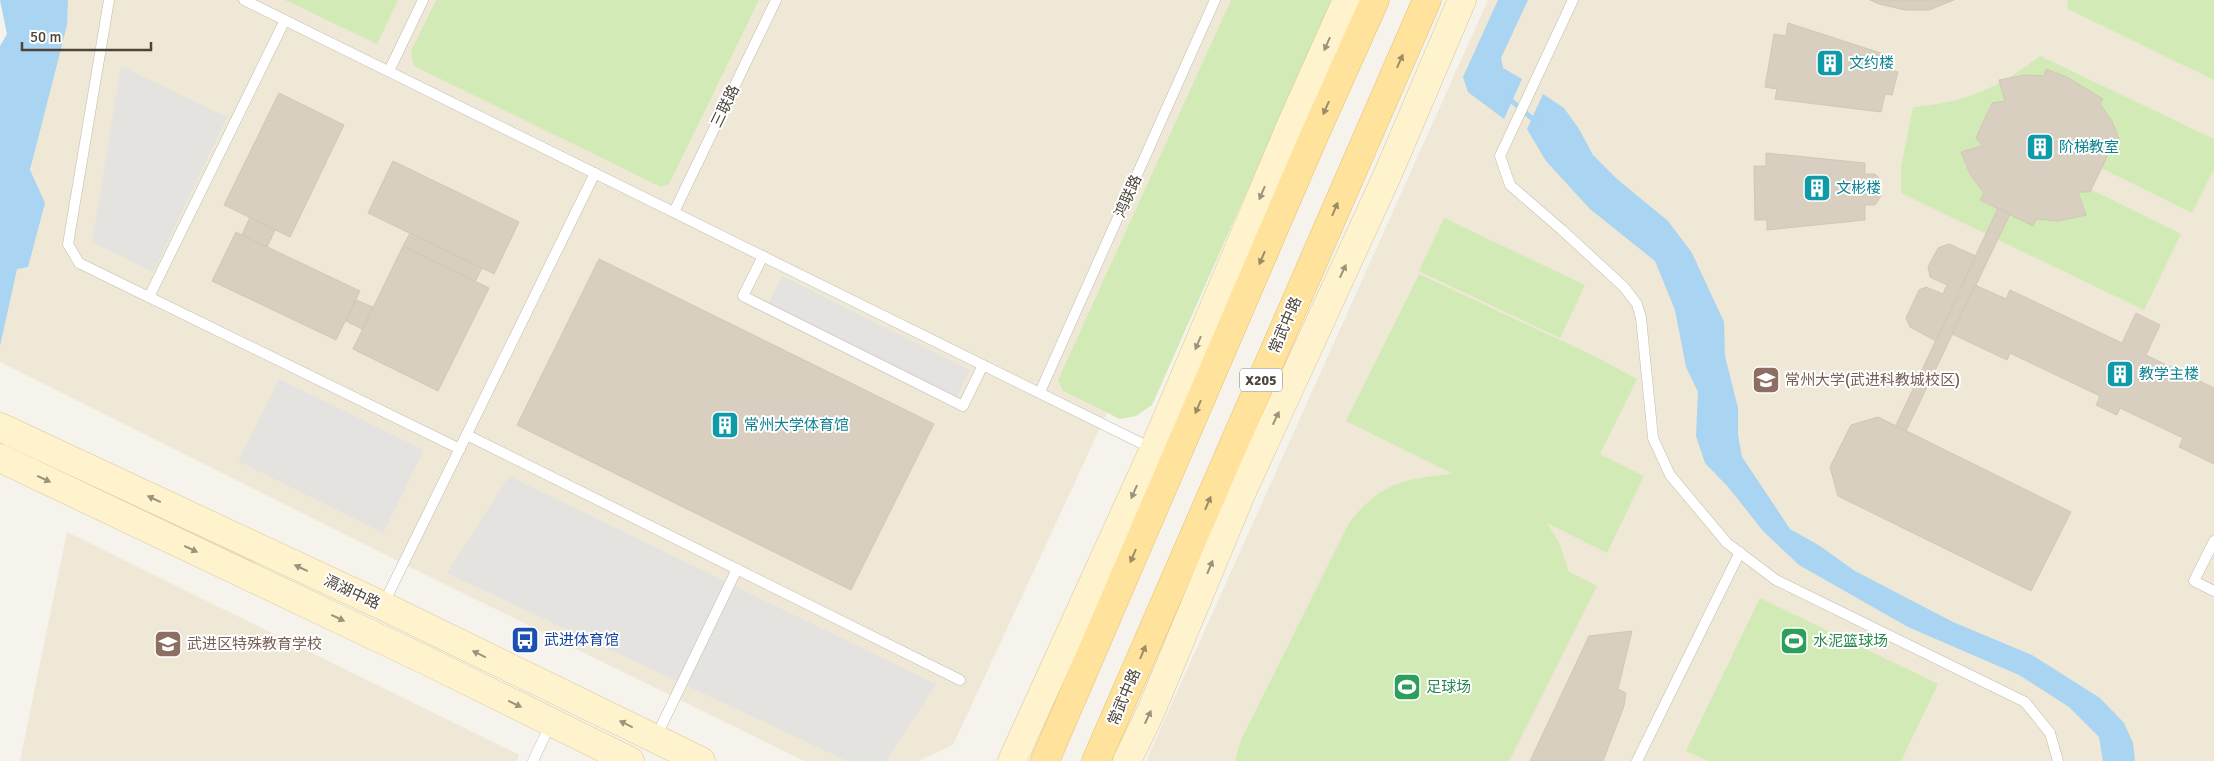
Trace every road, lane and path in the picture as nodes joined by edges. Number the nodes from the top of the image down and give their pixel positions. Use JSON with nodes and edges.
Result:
{"nodes":[{"id":1,"x":109,"y":0,"type":"edge"},
{"id":2,"x":244,"y":0,"type":"edge"},
{"id":3,"x":424,"y":0,"type":"edge"},
{"id":4,"x":776,"y":0,"type":"edge"},
{"id":5,"x":1215,"y":0,"type":"edge"},
{"id":6,"x":1348,"y":0,"type":"edge"},
{"id":7,"x":1375,"y":0,"type":"edge"},
{"id":8,"x":1427,"y":0,"type":"edge"},
{"id":9,"x":1462,"y":0,"type":"edge"},
{"id":10,"x":1573,"y":0,"type":"edge"},
{"id":11,"x":285,"y":20,"type":"junction"},
{"id":12,"x":389,"y":71,"type":"junction"},
{"id":13,"x":595,"y":173,"type":"junction"},
{"id":14,"x":674,"y":212,"type":"junction"},
{"id":15,"x":763,"y":256,"type":"junction"},
{"id":16,"x":149,"y":297,"type":"junction"},
{"id":17,"x":983,"y":365,"type":"junction"},
{"id":18,"x":1040,"y":392,"type":"junction"},
{"id":19,"x":0,"y":427,"type":"edge"},
{"id":20,"x":467,"y":435,"type":"junction"},
{"id":21,"x":460,"y":449,"type":"junction"},
{"id":22,"x":1154,"y":449,"type":"junction"},
{"id":23,"x":0,"y":458,"type":"edge"},
{"id":24,"x":2214,"y":541,"type":"edge"},
{"id":25,"x":1740,"y":552,"type":"junction"},
{"id":26,"x":737,"y":569,"type":"junction"},
{"id":27,"x":2214,"y":591,"type":"edge"},
{"id":28,"x":383,"y":606,"type":"junction"},
{"id":29,"x":960,"y":680,"type":"dead end"},
{"id":30,"x":551,"y":722,"type":"junction"},
{"id":31,"x":655,"y":739,"type":"junction"},
{"id":32,"x":533,"y":761,"type":"edge"},
{"id":33,"x":630,"y":761,"type":"edge"},
{"id":34,"x":701,"y":761,"type":"edge"},
{"id":35,"x":1012,"y":761,"type":"edge"},
{"id":36,"x":1045,"y":761,"type":"edge"},
{"id":37,"x":1096,"y":761,"type":"edge"},
{"id":38,"x":1127,"y":761,"type":"edge"},
{"id":39,"x":1637,"y":761,"type":"edge"},
{"id":40,"x":2058,"y":761,"type":"edge"}],
"edges":[{"from":1,"to":16,"type":"lane"},
{"from":2,"to":11,"type":"lane"},
{"from":3,"to":12,"type":"lane"},
{"from":4,"to":14,"type":"lane","name":"三联路"},
{"from":5,"to":18,"type":"lane","name":"鸿联路"},
{"from":6,"to":22,"type":"street","one_way":true},
{"from":7,"to":36,"type":"main road","one_way":true},
{"from":37,"to":8,"type":"main road","name":"常武中路","number":"X205","one_way":true},
{"from":38,"to":9,"type":"street","one_way":true},
{"from":10,"to":25,"type":"lane"},
{"from":11,"to":12,"type":"lane"},
{"from":11,"to":16,"type":"lane"},
{"from":12,"to":13,"type":"lane"},
{"from":13,"to":14,"type":"lane"},
{"from":13,"to":20,"type":"lane"},
{"from":14,"to":15,"type":"lane"},
{"from":15,"to":17,"type":"lane"},
{"from":15,"to":17,"type":"lane"},
{"from":16,"to":21,"type":"lane"},
{"from":17,"to":18,"type":"lane"},
{"from":18,"to":22,"type":"lane"},
{"from":28,"to":19,"type":"street","name":"滆湖中路","one_way":true},
{"from":20,"to":21,"type":"lane"},
{"from":20,"to":26,"type":"lane"},
{"from":21,"to":28,"type":"lane"},
{"from":22,"to":35,"type":"street","one_way":true},
{"from":23,"to":30,"type":"street","name":"滆湖中路","one_way":true},
{"from":24,"to":27,"type":"lane"},
{"from":25,"to":39,"type":"lane"},
{"from":25,"to":40,"type":"lane"},
{"from":26,"to":29,"type":"lane"},
{"from":26,"to":31,"type":"lane"},
{"from":31,"to":28,"type":"street","name":"滆湖中路","one_way":true},
{"from":30,"to":32,"type":"lane"},
{"from":30,"to":33,"type":"street","name":"滆湖中路"},
{"from":31,"to":34,"type":"street","name":"滆湖中路"}]}
